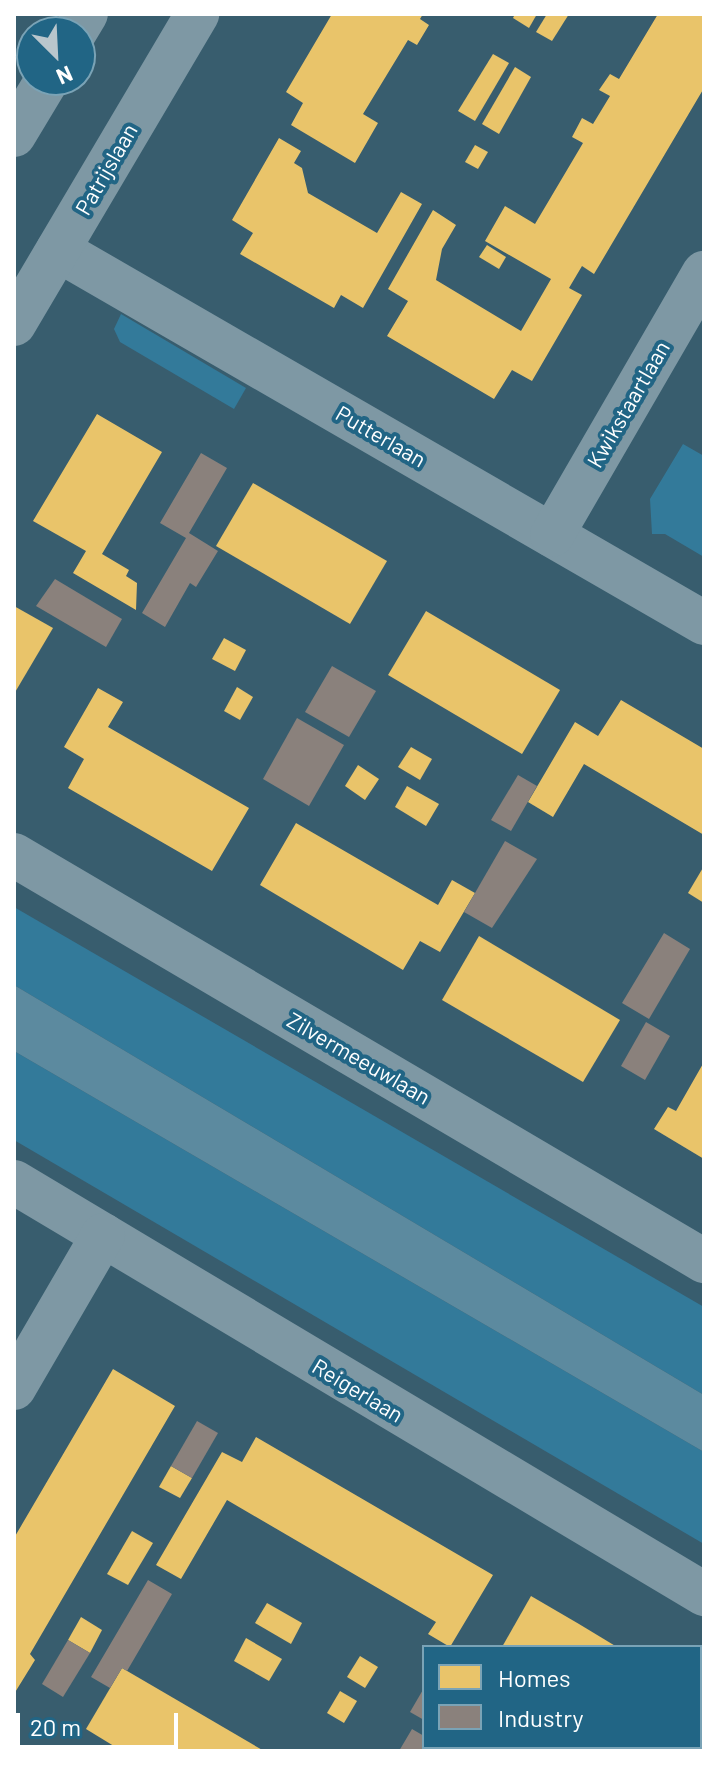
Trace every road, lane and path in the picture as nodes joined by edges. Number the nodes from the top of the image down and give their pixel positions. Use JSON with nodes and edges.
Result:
{"nodes":[{"id":1,"x":197,"y":14,"type":"edge"},
{"id":2,"x":37,"y":96,"type":"edge"},
{"id":3,"x":14,"y":135,"type":"edge"},
{"id":4,"x":58,"y":250,"type":"junction"},
{"id":5,"x":704,"y":273,"type":"edge"},
{"id":6,"x":14,"y":324,"type":"edge"},
{"id":7,"x":552,"y":535,"type":"junction"},
{"id":8,"x":704,"y":623,"type":"edge"},
{"id":9,"x":14,"y":855,"type":"edge"},
{"id":10,"x":14,"y":1182,"type":"edge"},
{"id":11,"x":103,"y":1235,"type":"junction"},
{"id":12,"x":704,"y":1261,"type":"edge"},
{"id":13,"x":14,"y":1388,"type":"edge"},
{"id":14,"x":704,"y":1594,"type":"edge"}],
"edges":[{"from":1,"to":4,"type":"street","name":"Patrijslaan"},
{"from":2,"to":3,"type":"street"},
{"from":4,"to":6,"type":"street","name":"Patrijslaan"},
{"from":4,"to":7,"type":"street","name":"Putterlaan"},
{"from":5,"to":7,"type":"street","name":"Kwikstaartlaan"},
{"from":7,"to":8,"type":"street","name":"Putterlaan"},
{"from":9,"to":12,"type":"street","name":"Zilvermeeuwlaan"},
{"from":10,"to":11,"type":"street","name":"Reigerlaan"},
{"from":11,"to":13,"type":"street"},
{"from":11,"to":14,"type":"street","name":"Reigerlaan"}]}
